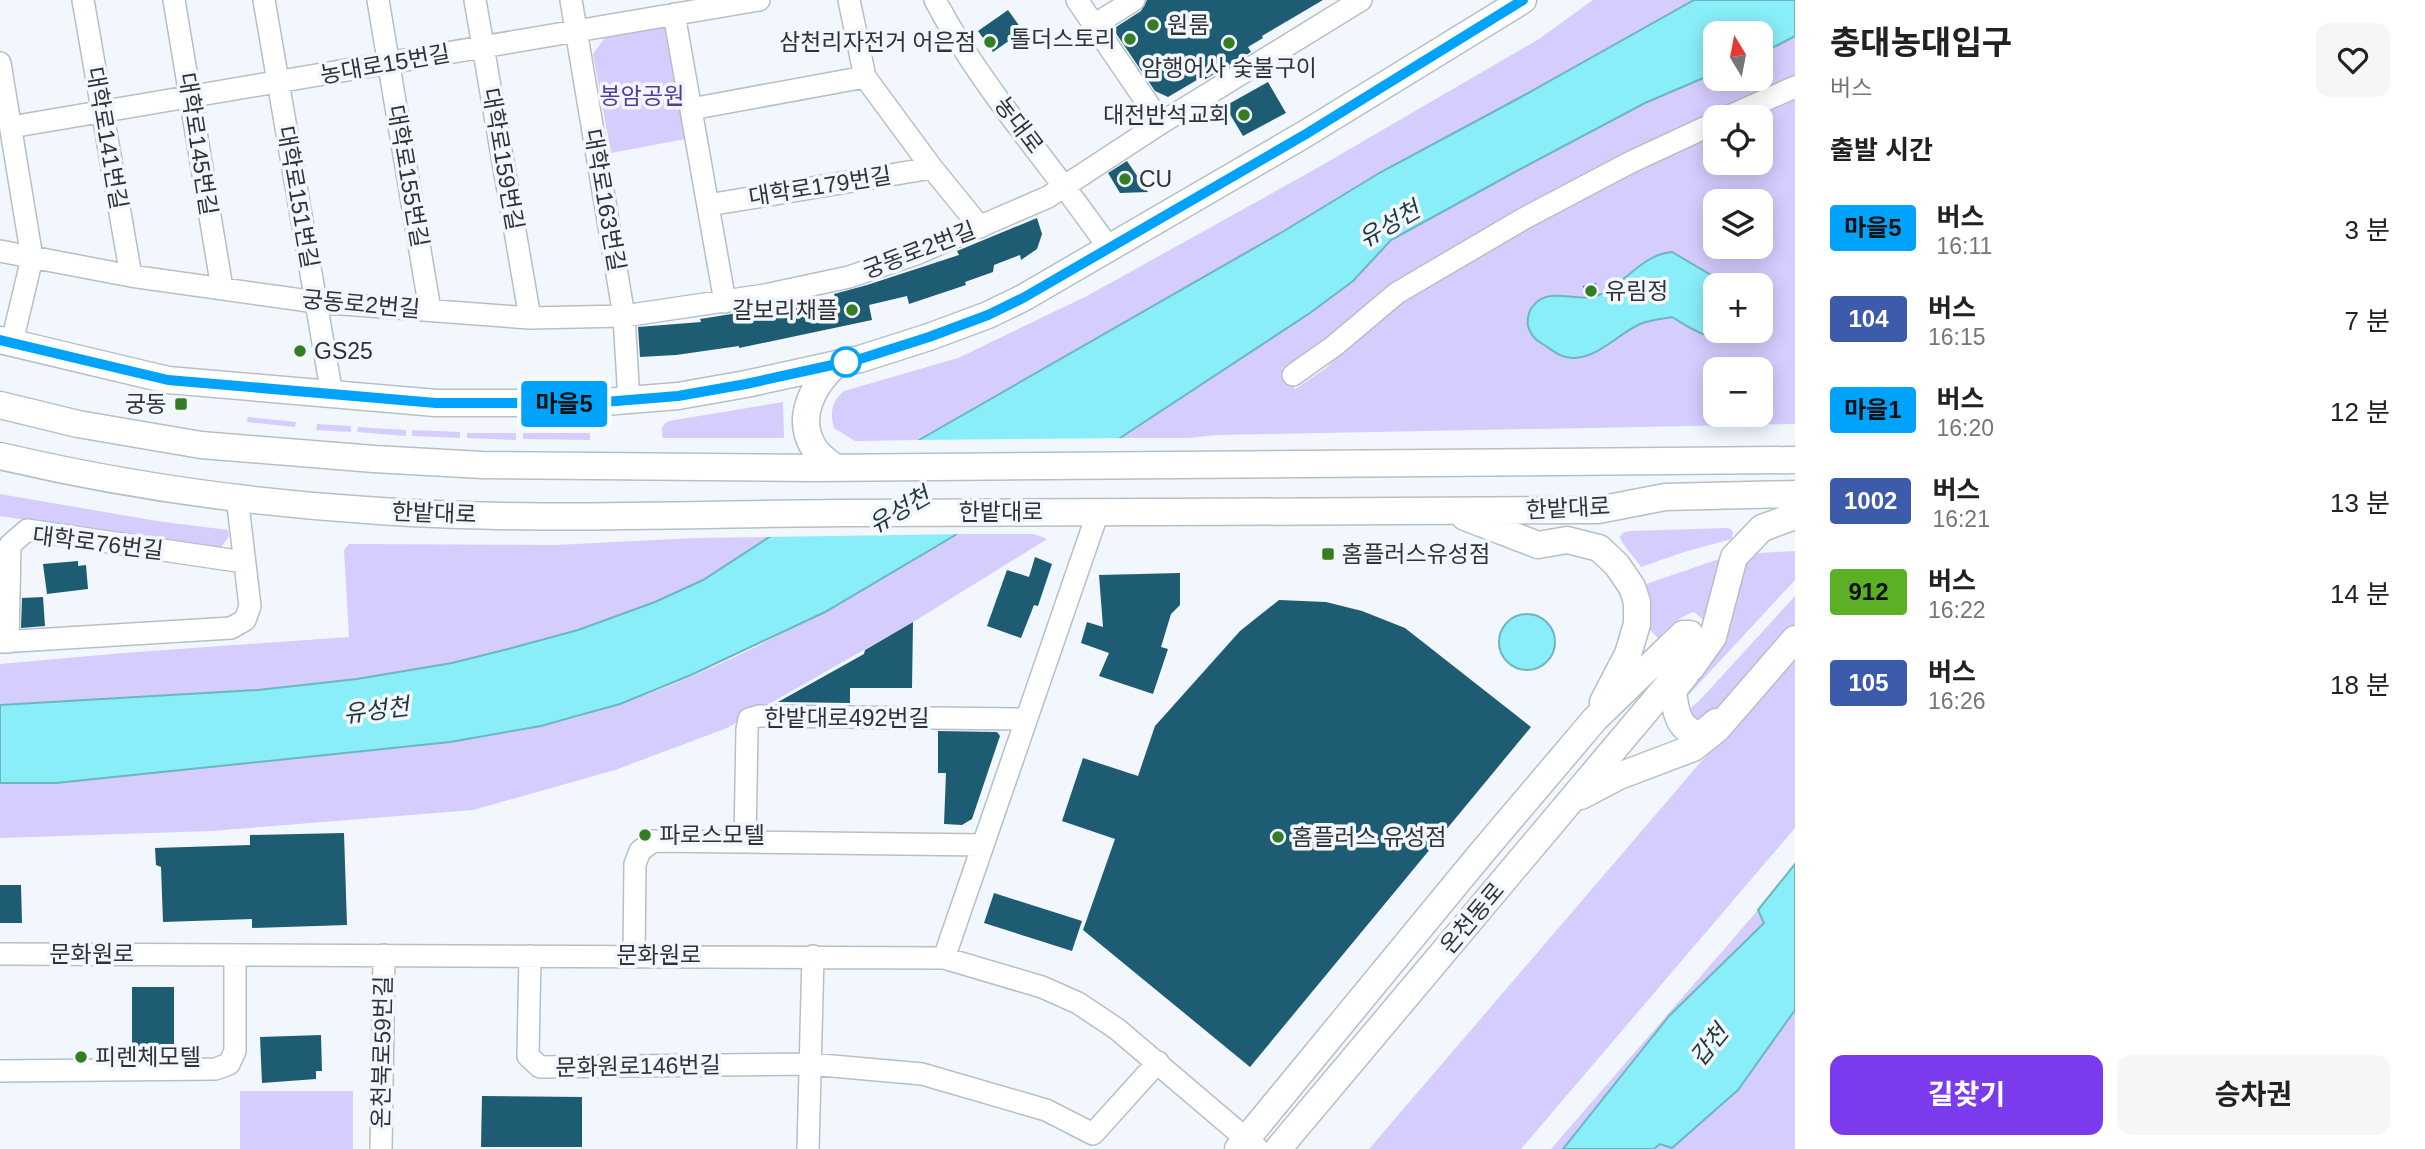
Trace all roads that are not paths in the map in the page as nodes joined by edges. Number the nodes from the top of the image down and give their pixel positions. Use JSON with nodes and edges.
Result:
{"nodes":[{"id":1,"x":83,"y":0,"type":"edge"},
{"id":2,"x":174,"y":0,"type":"edge"},
{"id":3,"x":264,"y":0,"type":"edge"},
{"id":4,"x":378,"y":0,"type":"edge"},
{"id":5,"x":475,"y":0,"type":"edge"},
{"id":6,"x":571,"y":0,"type":"edge"},
{"id":7,"x":759,"y":0,"type":"edge"},
{"id":8,"x":849,"y":0,"type":"edge"},
{"id":9,"x":935,"y":0,"type":"edge"},
{"id":10,"x":1077,"y":0,"type":"edge"},
{"id":11,"x":1135,"y":0,"type":"edge"},
{"id":12,"x":1361,"y":0,"type":"edge"},
{"id":13,"x":1516,"y":2,"type":"edge"},
{"id":14,"x":674,"y":14,"type":"junction"},
{"id":15,"x":1094,"y":25,"type":"junction"},
{"id":16,"x":576,"y":32,"type":"junction"},
{"id":17,"x":483,"y":47,"type":"junction"},
{"id":18,"x":0,"y":63,"type":"edge"},
{"id":19,"x":389,"y":63,"type":"junction"},
{"id":20,"x":865,"y":77,"type":"junction"},
{"id":21,"x":278,"y":82,"type":"junction"},
{"id":22,"x":1795,"y":86,"type":"edge"},
{"id":23,"x":190,"y":97,"type":"junction"},
{"id":24,"x":1753,"y":105,"type":"edge"},
{"id":25,"x":691,"y":109,"type":"junction"},
{"id":26,"x":103,"y":112,"type":"junction"},
{"id":27,"x":1161,"y":123,"type":"junction"},
{"id":28,"x":11,"y":127,"type":"junction"},
{"id":29,"x":1703,"y":128,"type":"edge"},
{"id":30,"x":932,"y":168,"type":"junction"},
{"id":31,"x":1065,"y":185,"type":"junction"},
{"id":32,"x":708,"y":205,"type":"junction"},
{"id":33,"x":980,"y":227,"type":"junction"},
{"id":34,"x":1108,"y":247,"type":"junction"},
{"id":35,"x":0,"y":251,"type":"edge"},
{"id":36,"x":32,"y":258,"type":"junction"},
{"id":37,"x":131,"y":276,"type":"junction"},
{"id":38,"x":222,"y":288,"type":"junction"},
{"id":39,"x":316,"y":302,"type":"junction"},
{"id":40,"x":725,"y":302,"type":"junction"},
{"id":41,"x":430,"y":310,"type":"junction"},
{"id":42,"x":624,"y":316,"type":"junction"},
{"id":43,"x":530,"y":318,"type":"junction"},
{"id":44,"x":6,"y":341,"type":"edge"},
{"id":45,"x":836,"y":364,"type":"junction"},
{"id":46,"x":1293,"y":375,"type":"dead end"},
{"id":47,"x":332,"y":395,"type":"junction"},
{"id":48,"x":629,"y":401,"type":"junction"},
{"id":49,"x":0,"y":405,"type":"edge"},
{"id":50,"x":0,"y":456,"type":"edge"},
{"id":51,"x":1795,"y":460,"type":"edge"},
{"id":52,"x":825,"y":465,"type":"junction"},
{"id":53,"x":1795,"y":494,"type":"edge"},
{"id":54,"x":237,"y":496,"type":"junction"},
{"id":55,"x":1448,"y":511,"type":"junction"},
{"id":56,"x":1098,"y":512,"type":"junction"},
{"id":57,"x":1795,"y":516,"type":"edge"},
{"id":58,"x":244,"y":562,"type":"junction"},
{"id":59,"x":4,"y":582,"type":"edge"},
{"id":60,"x":1795,"y":639,"type":"edge"},
{"id":61,"x":4,"y":642,"type":"edge"},
{"id":62,"x":1689,"y":670,"type":"junction"},
{"id":63,"x":1667,"y":686,"type":"junction"},
{"id":64,"x":1737,"y":706,"type":"junction"},
{"id":65,"x":1025,"y":719,"type":"junction"},
{"id":66,"x":1595,"y":719,"type":"junction"},
{"id":67,"x":1570,"y":802,"type":"junction"},
{"id":68,"x":745,"y":841,"type":"junction"},
{"id":69,"x":983,"y":845,"type":"junction"},
{"id":70,"x":0,"y":954,"type":"edge"},
{"id":71,"x":235,"y":955,"type":"junction"},
{"id":72,"x":634,"y":955,"type":"junction"},
{"id":73,"x":384,"y":956,"type":"junction"},
{"id":74,"x":530,"y":956,"type":"junction"},
{"id":75,"x":813,"y":956,"type":"junction"},
{"id":76,"x":944,"y":958,"type":"junction"},
{"id":77,"x":1158,"y":1062,"type":"junction"},
{"id":78,"x":810,"y":1064,"type":"junction"},
{"id":79,"x":0,"y":1071,"type":"edge"},
{"id":80,"x":1248,"y":1146,"type":"edge"},
{"id":81,"x":381,"y":1149,"type":"edge"},
{"id":82,"x":808,"y":1149,"type":"edge"},
{"id":83,"x":1278,"y":1149,"type":"edge"}],
"edges":[{"from":1,"to":26,"type":"street","name":"대학로141번길"},
{"from":2,"to":23,"type":"street","name":"대학로145번길"},
{"from":3,"to":21,"type":"street","name":"대학로151번길"},
{"from":4,"to":19,"type":"street","name":"대학로155번길"},
{"from":5,"to":17,"type":"street","name":"대학로159번길"},
{"from":6,"to":16,"type":"street","name":"대학로163번길"},
{"from":7,"to":14,"type":"street","name":"농대로15번길"},
{"from":8,"to":20,"type":"street","name":"대학로179번길"},
{"from":9,"to":31,"type":"street","name":"농대로"},
{"from":10,"to":15,"type":"street"},
{"from":11,"to":15,"type":"street"},
{"from":12,"to":27,"type":"street","name":"궁동로2번길"},
{"from":13,"to":34,"type":"main road"},
{"from":14,"to":16,"type":"street","name":"농대로15번길"},
{"from":14,"to":25,"type":"street"},
{"from":15,"to":27,"type":"street"},
{"from":16,"to":17,"type":"street","name":"농대로15번길"},
{"from":16,"to":42,"type":"street","name":"대학로163번길"},
{"from":17,"to":19,"type":"street","name":"농대로15번길"},
{"from":17,"to":43,"type":"street","name":"대학로159번길"},
{"from":18,"to":28,"type":"street"},
{"from":19,"to":21,"type":"street","name":"농대로15번길"},
{"from":19,"to":41,"type":"street","name":"대학로155번길"},
{"from":20,"to":25,"type":"street"},
{"from":20,"to":30,"type":"street","name":"대학로179번길"},
{"from":21,"to":23,"type":"street","name":"농대로15번길"},
{"from":21,"to":39,"type":"street","name":"대학로151번길"},
{"from":22,"to":24,"type":"street"},
{"from":23,"to":26,"type":"street","name":"농대로15번길"},
{"from":23,"to":38,"type":"street","name":"대학로145번길"},
{"from":25,"to":32,"type":"street"},
{"from":26,"to":28,"type":"street","name":"농대로15번길"},
{"from":26,"to":37,"type":"street","name":"대학로141번길"},
{"from":27,"to":31,"type":"street","name":"궁동로2번길"},
{"from":28,"to":36,"type":"street"},
{"from":29,"to":46,"type":"street"},
{"from":30,"to":32,"type":"street","name":"대학로179번길"},
{"from":30,"to":33,"type":"street","name":"대학로179번길"},
{"from":31,"to":33,"type":"street","name":"궁동로2번길"},
{"from":31,"to":34,"type":"street","name":"농대로"},
{"from":32,"to":40,"type":"street"},
{"from":33,"to":40,"type":"street","name":"궁동로2번길"},
{"from":34,"to":45,"type":"main road"},
{"from":35,"to":36,"type":"street","name":"궁동로2번길"},
{"from":36,"to":37,"type":"street","name":"궁동로2번길"},
{"from":36,"to":44,"type":"street"},
{"from":37,"to":38,"type":"street","name":"궁동로2번길"},
{"from":38,"to":39,"type":"street","name":"궁동로2번길"},
{"from":39,"to":41,"type":"street","name":"궁동로2번길"},
{"from":39,"to":47,"type":"street","name":"대학로151번길"},
{"from":40,"to":42,"type":"street","name":"궁동로2번길"},
{"from":41,"to":43,"type":"street","name":"궁동로2번길"},
{"from":42,"to":43,"type":"street","name":"궁동로2번길"},
{"from":42,"to":48,"type":"street","name":"대학로163번길"},
{"from":44,"to":47,"type":"main road"},
{"from":45,"to":48,"type":"main road"},
{"from":45,"to":52,"type":"main road"},
{"from":47,"to":48,"type":"main road"},
{"from":49,"to":52,"type":"main road","name":"한밭대로"},
{"from":50,"to":54,"type":"main road","name":"한밭대로"},
{"from":51,"to":52,"type":"main road","name":"한밭대로"},
{"from":53,"to":55,"type":"main road","name":"한밭대로"},
{"from":54,"to":56,"type":"main road","name":"한밭대로"},
{"from":54,"to":58,"type":"street","name":"대학로76번길"},
{"from":55,"to":56,"type":"main road","name":"한밭대로"},
{"from":55,"to":66,"type":"main road"},
{"from":56,"to":65,"type":"street"},
{"from":57,"to":62,"type":"main road"},
{"from":58,"to":59,"type":"street","name":"대학로76번길"},
{"from":58,"to":61,"type":"street","name":"대학로76번길"},
{"from":59,"to":61,"type":"street","name":"대학로76번길"},
{"from":60,"to":64,"type":"main road"},
{"from":62,"to":63,"type":"main road"},
{"from":62,"to":64,"type":"main road"},
{"from":63,"to":66,"type":"main road"},
{"from":63,"to":67,"type":"main road","name":"온천동로"},
{"from":64,"to":67,"type":"main road"},
{"from":65,"to":68,"type":"street","name":"한밭대로492번길"},
{"from":65,"to":69,"type":"street"},
{"from":66,"to":80,"type":"main road","name":"온천동로"},
{"from":67,"to":83,"type":"main road","name":"온천동로"},
{"from":68,"to":69,"type":"street"},
{"from":68,"to":72,"type":"street"},
{"from":69,"to":76,"type":"street"},
{"from":70,"to":71,"type":"street","name":"문화원로"},
{"from":71,"to":73,"type":"street","name":"문화원로"},
{"from":71,"to":79,"type":"street"},
{"from":72,"to":74,"type":"street","name":"문화원로"},
{"from":72,"to":75,"type":"street","name":"문화원로"},
{"from":73,"to":74,"type":"street","name":"문화원로"},
{"from":73,"to":81,"type":"street","name":"온천북로59번길"},
{"from":74,"to":78,"type":"street","name":"문화원로146번길"},
{"from":75,"to":76,"type":"street","name":"문화원로"},
{"from":75,"to":78,"type":"street"},
{"from":76,"to":77,"type":"street","name":"문화원로"},
{"from":77,"to":78,"type":"street","name":"문화원로146번길"},
{"from":77,"to":80,"type":"street","name":"문화원로"},
{"from":78,"to":82,"type":"street"}]}
